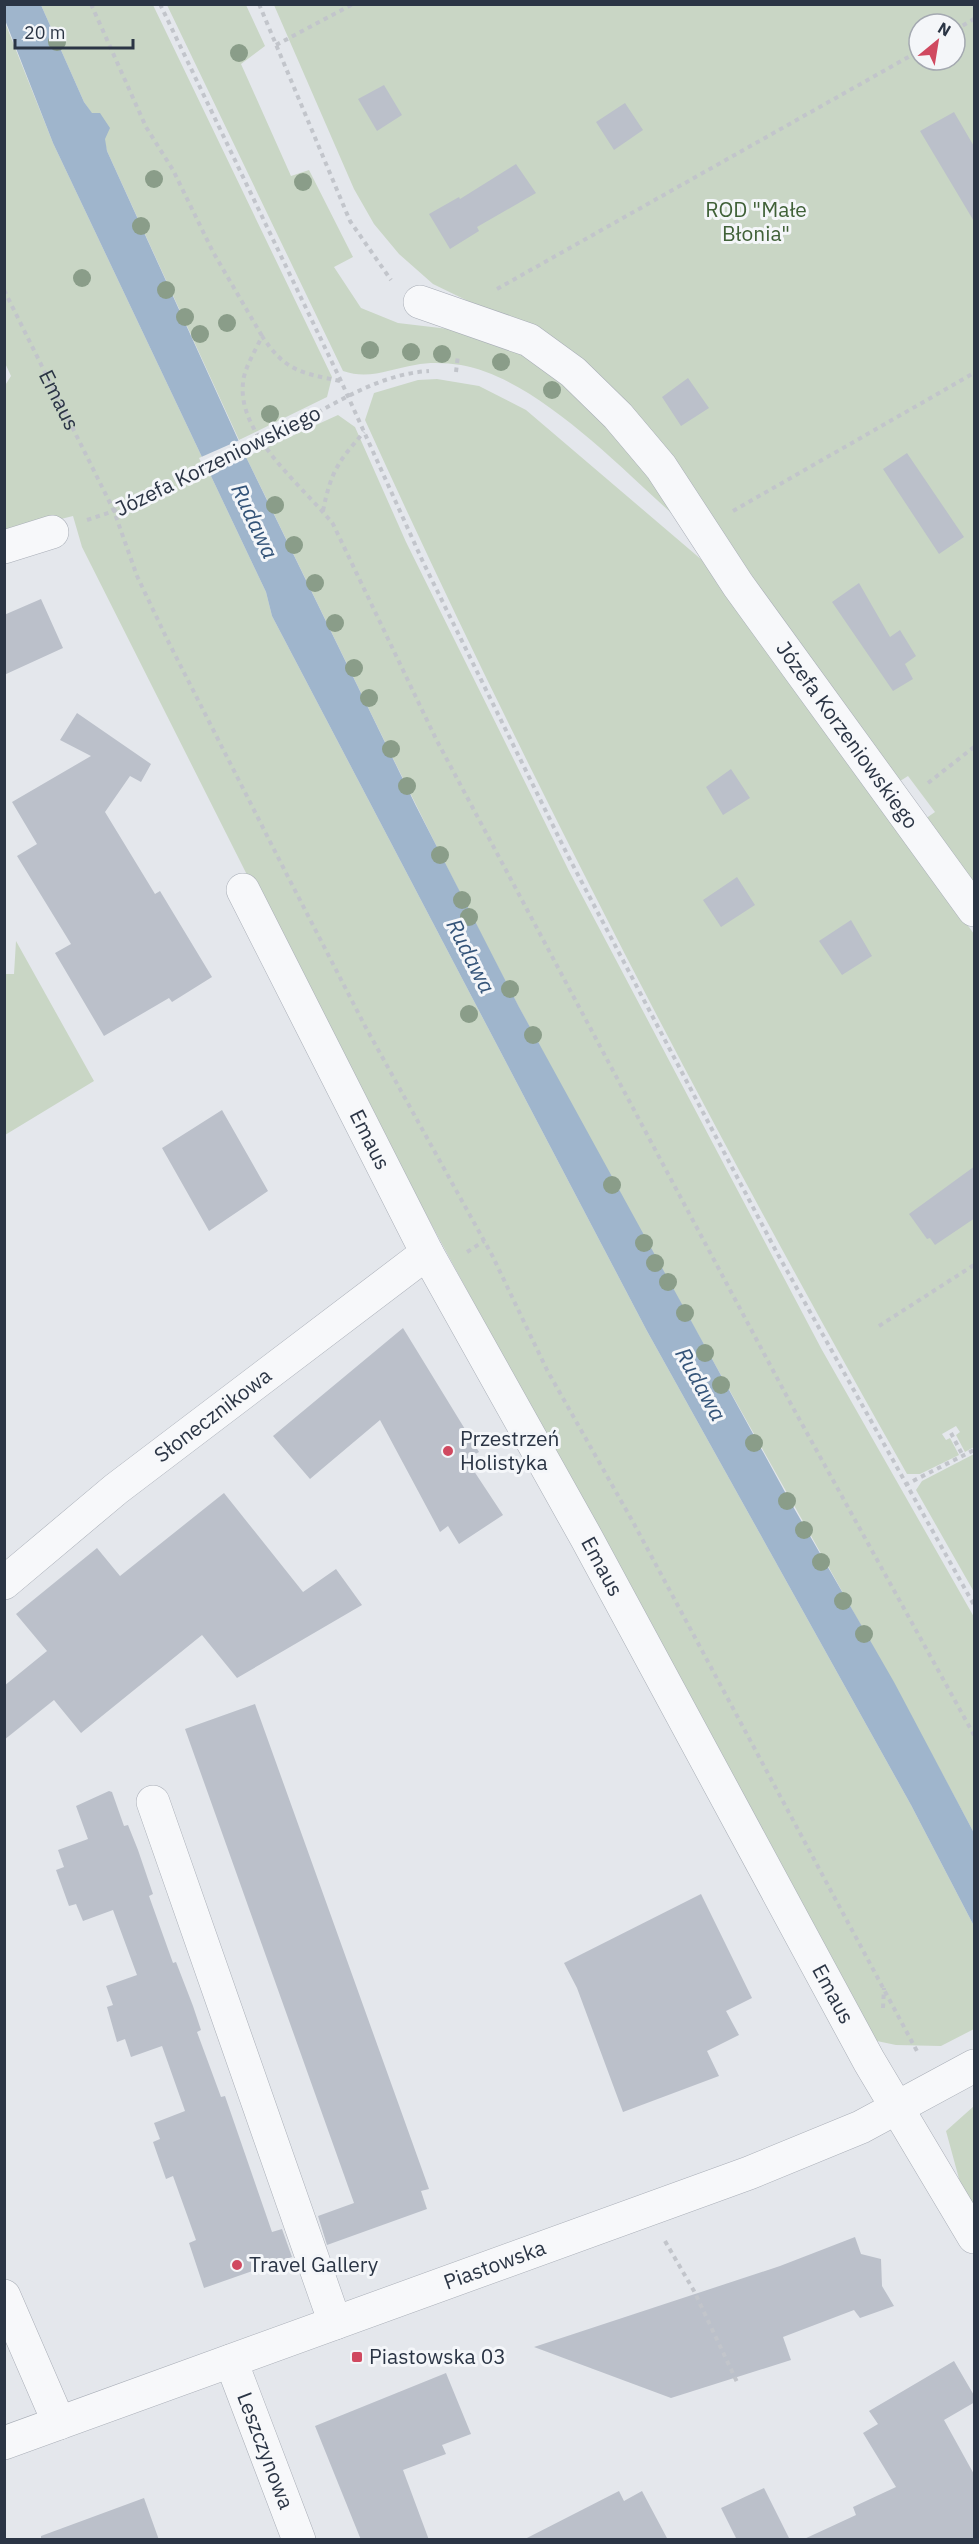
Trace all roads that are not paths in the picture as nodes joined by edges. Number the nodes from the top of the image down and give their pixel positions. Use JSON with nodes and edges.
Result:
{"nodes":[{"id":1,"x":420,"y":302,"type":"road end"},
{"id":2,"x":52,"y":532,"type":"road end"},
{"id":3,"x":4,"y":547,"type":"edge"},
{"id":4,"x":243,"y":890,"type":"dead end"},
{"id":5,"x":975,"y":910,"type":"edge"},
{"id":6,"x":427,"y":1253,"type":"junction"},
{"id":7,"x":4,"y":1583,"type":"edge"},
{"id":8,"x":153,"y":1802,"type":"dead end"},
{"id":9,"x":975,"y":2066,"type":"edge"},
{"id":10,"x":897,"y":2108,"type":"junction"},
{"id":11,"x":975,"y":2237,"type":"edge"},
{"id":12,"x":4,"y":2296,"type":"edge"},
{"id":13,"x":335,"y":2323,"type":"junction"},
{"id":14,"x":231,"y":2361,"type":"junction"},
{"id":15,"x":58,"y":2423,"type":"junction"},
{"id":16,"x":4,"y":2443,"type":"edge"},
{"id":17,"x":299,"y":2540,"type":"edge"}],
"edges":[{"from":1,"to":5,"type":"street","name":"Józefa Korzeniowskiego"},
{"from":2,"to":3,"type":"street"},
{"from":4,"to":6,"type":"street","name":"Emaus"},
{"from":6,"to":7,"type":"street","name":"Słonecznikowa"},
{"from":6,"to":10,"type":"street","name":"Emaus"},
{"from":8,"to":13,"type":"street"},
{"from":9,"to":10,"type":"street","name":"Piastowska"},
{"from":10,"to":11,"type":"street","name":"Emaus"},
{"from":10,"to":13,"type":"street","name":"Piastowska"},
{"from":12,"to":15,"type":"street"},
{"from":13,"to":14,"type":"street","name":"Piastowska"},
{"from":14,"to":15,"type":"street","name":"Piastowska"},
{"from":14,"to":17,"type":"street","name":"Leszczynowa"},
{"from":15,"to":16,"type":"street","name":"Piastowska"}]}
